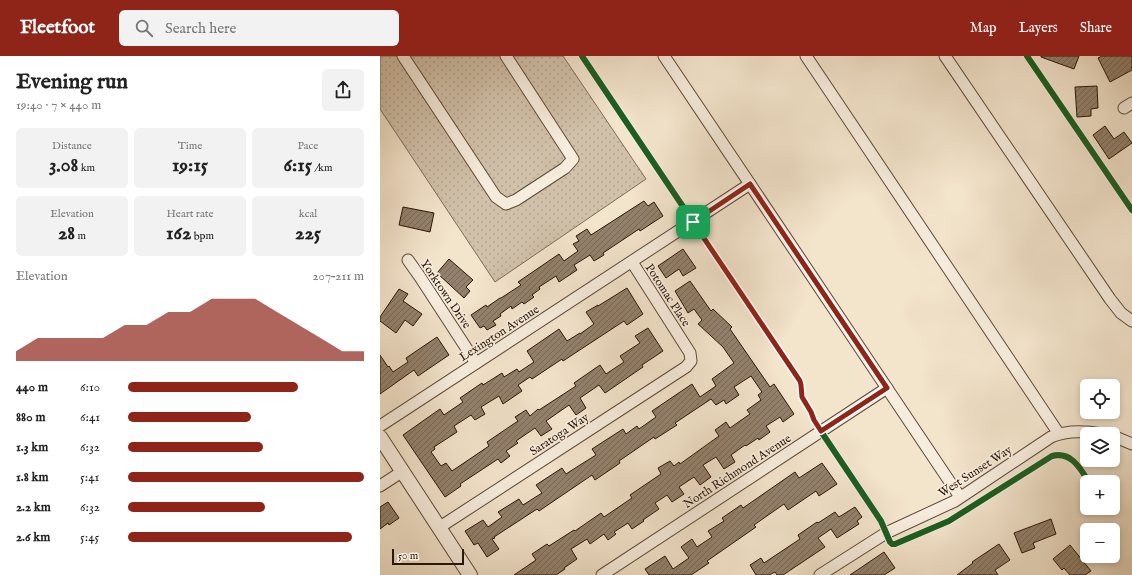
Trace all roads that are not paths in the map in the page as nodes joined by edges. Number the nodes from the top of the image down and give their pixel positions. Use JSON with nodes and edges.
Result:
{"nodes":[{"id":1,"x":403,"y":56,"type":"edge"},
{"id":2,"x":506,"y":56,"type":"edge"},
{"id":3,"x":664,"y":56,"type":"edge"},
{"id":4,"x":806,"y":56,"type":"edge"},
{"id":5,"x":945,"y":56,"type":"edge"},
{"id":6,"x":750,"y":184,"type":"junction"},
{"id":7,"x":408,"y":260,"type":"dead end"},
{"id":8,"x":632,"y":262,"type":"junction"},
{"id":9,"x":1132,"y":321,"type":"edge"},
{"id":10,"x":691,"y":360,"type":"joint"},
{"id":11,"x":476,"y":363,"type":"junction"},
{"id":12,"x":887,"y":388,"type":"junction"},
{"id":13,"x":380,"y":426,"type":"edge"},
{"id":14,"x":1080,"y":432,"type":"edge"},
{"id":15,"x":1059,"y":434,"type":"junction"},
{"id":16,"x":380,"y":437,"type":"edge"},
{"id":17,"x":1120,"y":439,"type":"edge"},
{"id":18,"x":1131,"y":443,"type":"edge"},
{"id":19,"x":403,"y":471,"type":"junction"},
{"id":20,"x":380,"y":486,"type":"edge"},
{"id":21,"x":960,"y":497,"type":"junction"},
{"id":22,"x":440,"y":527,"type":"junction"},
{"id":23,"x":470,"y":575,"type":"edge"},
{"id":24,"x":602,"y":575,"type":"edge"},
{"id":25,"x":820,"y":575,"type":"edge"}],
"edges":[{"from":1,"to":2,"type":"street"},
{"from":3,"to":6,"type":"street"},
{"from":4,"to":15,"type":"street"},
{"from":5,"to":9,"type":"street"},
{"from":6,"to":8,"type":"street","name":"Potomac Place"},
{"from":6,"to":12,"type":"street"},
{"from":7,"to":11,"type":"street","name":"Yorktown Drive"},
{"from":8,"to":10,"type":"street","name":"Potomac Place"},
{"from":8,"to":11,"type":"street","name":"Lexington Avenue"},
{"from":10,"to":22,"type":"street","name":"Saratoga Way"},
{"from":11,"to":13,"type":"street","name":"Lexington Avenue"},
{"from":12,"to":21,"type":"street"},
{"from":12,"to":24,"type":"street","name":"North Richmond Avenue"},
{"from":14,"to":15,"type":"street"},
{"from":15,"to":21,"type":"street","name":"West Sunset Way"},
{"from":16,"to":19,"type":"street"},
{"from":17,"to":18,"type":"street"},
{"from":19,"to":20,"type":"street"},
{"from":19,"to":22,"type":"street"},
{"from":21,"to":25,"type":"street","name":"West Sunset Way"},
{"from":22,"to":23,"type":"street"}]}
